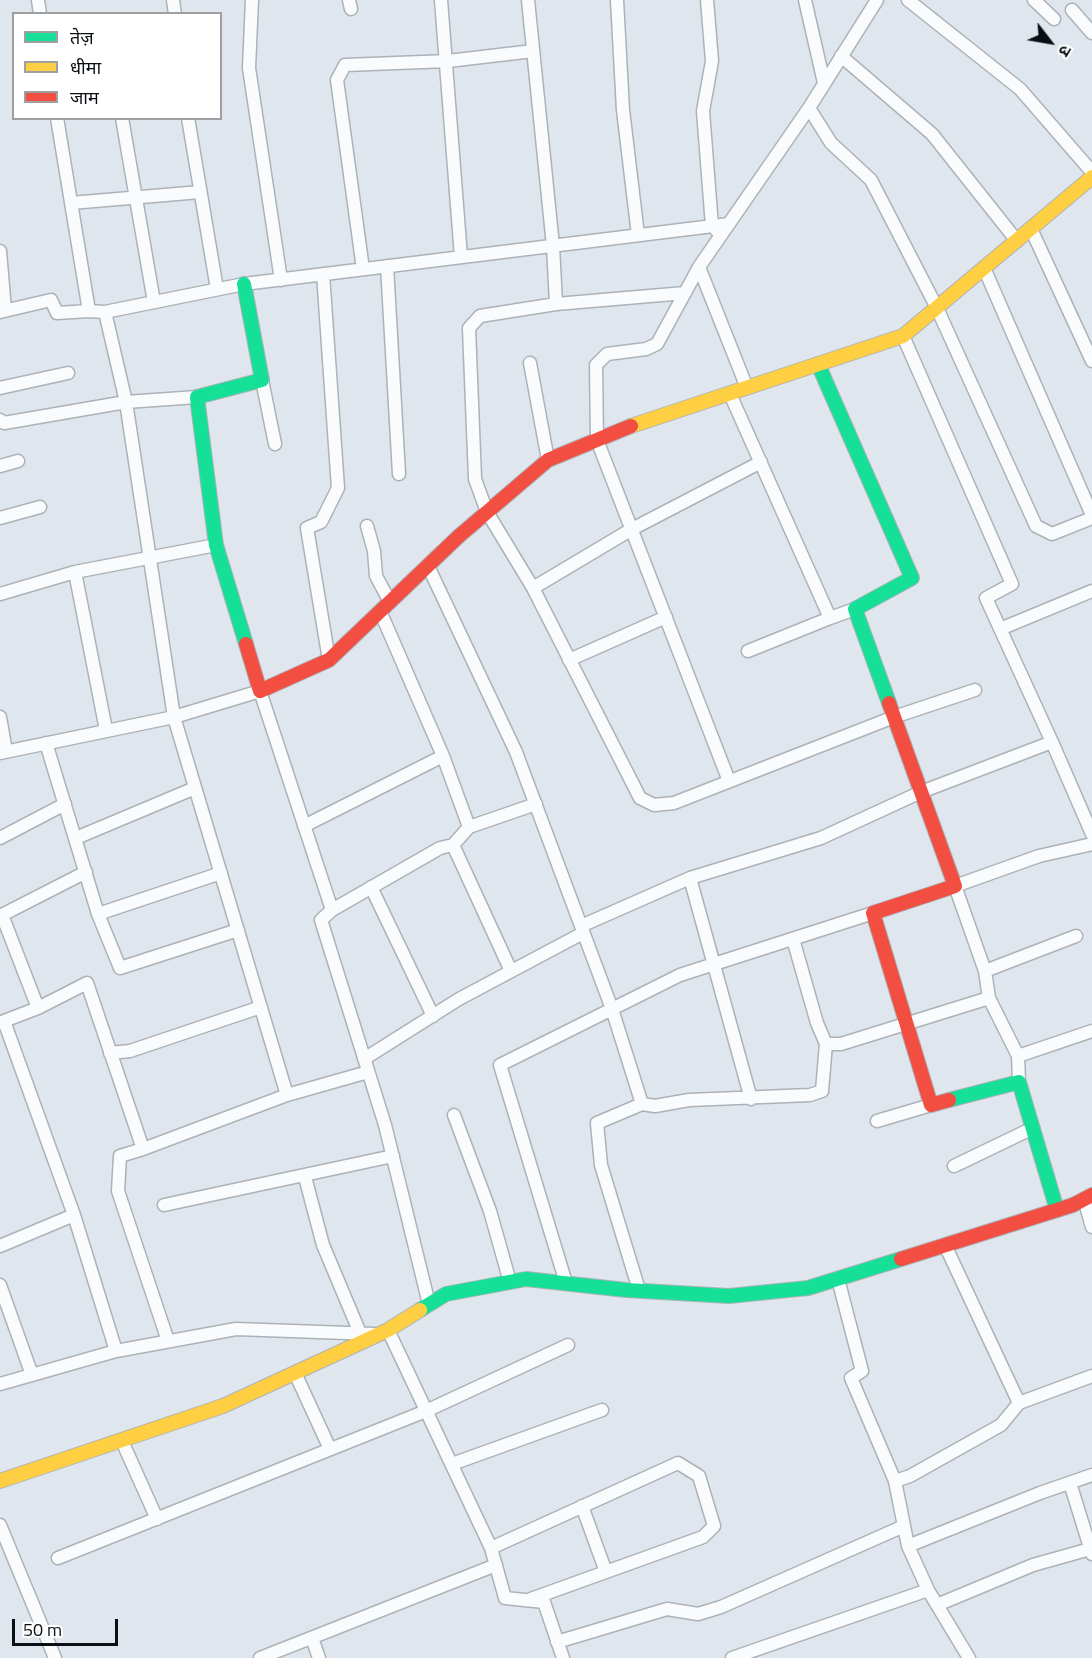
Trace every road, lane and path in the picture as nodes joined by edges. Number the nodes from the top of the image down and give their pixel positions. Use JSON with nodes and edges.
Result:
{"nodes":[{"id":1,"x":252,"y":0,"type":"edge"},
{"id":2,"x":441,"y":0,"type":"edge"},
{"id":3,"x":528,"y":0,"type":"edge"},
{"id":4,"x":617,"y":0,"type":"edge"},
{"id":5,"x":707,"y":0,"type":"edge"},
{"id":6,"x":805,"y":0,"type":"edge"},
{"id":7,"x":877,"y":0,"type":"edge"},
{"id":8,"x":908,"y":0,"type":"edge"},
{"id":9,"x":1034,"y":0,"type":"edge"},
{"id":10,"x":1072,"y":10,"type":"dead end"},
{"id":11,"x":1054,"y":19,"type":"dead end"},
{"id":12,"x":1092,"y":33,"type":"edge"},
{"id":13,"x":533,"y":51,"type":"junction"},
{"id":14,"x":841,"y":56,"type":"junction"},
{"id":15,"x":448,"y":61,"type":"junction"},
{"id":16,"x":824,"y":83,"type":"junction"},
{"id":17,"x":809,"y":108,"type":"junction"},
{"id":18,"x":57,"y":120,"type":"edge"},
{"id":19,"x":122,"y":120,"type":"edge"},
{"id":20,"x":188,"y":120,"type":"edge"},
{"id":21,"x":1092,"y":172,"type":"edge"},
{"id":22,"x":1092,"y":177,"type":"edge"},
{"id":23,"x":200,"y":192,"type":"junction"},
{"id":24,"x":136,"y":198,"type":"junction"},
{"id":25,"x":71,"y":203,"type":"junction"},
{"id":26,"x":729,"y":224,"type":"junction"},
{"id":27,"x":712,"y":226,"type":"junction"},
{"id":28,"x":1031,"y":230,"type":"junction"},
{"id":29,"x":638,"y":235,"type":"junction"},
{"id":30,"x":717,"y":241,"type":"junction"},
{"id":31,"x":1017,"y":241,"type":"junction"},
{"id":32,"x":553,"y":246,"type":"junction"},
{"id":33,"x":0,"y":251,"type":"edge"},
{"id":34,"x":461,"y":257,"type":"junction"},
{"id":35,"x":387,"y":266,"type":"junction"},
{"id":36,"x":699,"y":267,"type":"junction"},
{"id":37,"x":984,"y":268,"type":"junction"},
{"id":38,"x":363,"y":269,"type":"junction"},
{"id":39,"x":323,"y":274,"type":"junction"},
{"id":40,"x":281,"y":279,"type":"junction"},
{"id":41,"x":244,"y":284,"type":"junction"},
{"id":42,"x":217,"y":289,"type":"junction"},
{"id":43,"x":685,"y":293,"type":"junction"},
{"id":44,"x":154,"y":302,"type":"junction"},
{"id":45,"x":556,"y":304,"type":"junction"},
{"id":46,"x":936,"y":306,"type":"junction"},
{"id":47,"x":2,"y":311,"type":"edge"},
{"id":48,"x":89,"y":311,"type":"junction"},
{"id":49,"x":105,"y":312,"type":"junction"},
{"id":50,"x":903,"y":336,"type":"junction"},
{"id":51,"x":1092,"y":361,"type":"edge"},
{"id":52,"x":530,"y":363,"type":"dead end"},
{"id":53,"x":818,"y":364,"type":"junction"},
{"id":54,"x":68,"y":373,"type":"dead end"},
{"id":55,"x":262,"y":380,"type":"junction"},
{"id":56,"x":0,"y":388,"type":"edge"},
{"id":57,"x":747,"y":388,"type":"junction"},
{"id":58,"x":730,"y":394,"type":"junction"},
{"id":59,"x":197,"y":397,"type":"junction"},
{"id":60,"x":126,"y":402,"type":"junction"},
{"id":61,"x":0,"y":420,"type":"edge"},
{"id":62,"x":597,"y":440,"type":"junction"},
{"id":63,"x":275,"y":444,"type":"dead end"},
{"id":64,"x":548,"y":460,"type":"junction"},
{"id":65,"x":18,"y":461,"type":"dead end"},
{"id":66,"x":760,"y":462,"type":"junction"},
{"id":67,"x":0,"y":466,"type":"edge"},
{"id":68,"x":399,"y":474,"type":"dead end"},
{"id":69,"x":40,"y":507,"type":"dead end"},
{"id":70,"x":487,"y":512,"type":"junction"},
{"id":71,"x":1092,"y":516,"type":"edge"},
{"id":72,"x":0,"y":518,"type":"edge"},
{"id":73,"x":367,"y":526,"type":"dead end"},
{"id":74,"x":632,"y":529,"type":"junction"},
{"id":75,"x":216,"y":545,"type":"junction"},
{"id":76,"x":150,"y":558,"type":"junction"},
{"id":77,"x":428,"y":566,"type":"junction"},
{"id":78,"x":75,"y":572,"type":"junction"},
{"id":79,"x":533,"y":588,"type":"junction"},
{"id":80,"x":1092,"y":591,"type":"edge"},
{"id":81,"x":0,"y":594,"type":"edge"},
{"id":82,"x":385,"y":607,"type":"junction"},
{"id":83,"x":855,"y":609,"type":"junction"},
{"id":84,"x":666,"y":617,"type":"junction"},
{"id":85,"x":830,"y":618,"type":"junction"},
{"id":86,"x":1000,"y":629,"type":"junction"},
{"id":87,"x":748,"y":651,"type":"dead end"},
{"id":88,"x":329,"y":660,"type":"junction"},
{"id":89,"x":569,"y":660,"type":"junction"},
{"id":90,"x":975,"y":690,"type":"dead end"},
{"id":91,"x":260,"y":691,"type":"junction"},
{"id":92,"x":0,"y":717,"type":"edge"},
{"id":93,"x":174,"y":717,"type":"junction"},
{"id":94,"x":894,"y":717,"type":"junction"},
{"id":95,"x":106,"y":730,"type":"junction"},
{"id":96,"x":1052,"y":742,"type":"junction"},
{"id":97,"x":46,"y":743,"type":"junction"},
{"id":98,"x":3,"y":752,"type":"edge"},
{"id":99,"x":443,"y":756,"type":"junction"},
{"id":100,"x":729,"y":781,"type":"junction"},
{"id":101,"x":195,"y":788,"type":"junction"},
{"id":102,"x":921,"y":792,"type":"junction"},
{"id":103,"x":65,"y":804,"type":"junction"},
{"id":104,"x":536,"y":804,"type":"junction"},
{"id":105,"x":304,"y":826,"type":"junction"},
{"id":106,"x":469,"y":827,"type":"junction"},
{"id":107,"x":1092,"y":834,"type":"edge"},
{"id":108,"x":0,"y":838,"type":"edge"},
{"id":109,"x":76,"y":838,"type":"junction"},
{"id":110,"x":1092,"y":844,"type":"edge"},
{"id":111,"x":453,"y":845,"type":"junction"},
{"id":112,"x":86,"y":872,"type":"junction"},
{"id":113,"x":221,"y":873,"type":"junction"},
{"id":114,"x":690,"y":878,"type":"junction"},
{"id":115,"x":955,"y":886,"type":"junction"},
{"id":116,"x":371,"y":887,"type":"junction"},
{"id":117,"x":332,"y":910,"type":"junction"},
{"id":118,"x":99,"y":914,"type":"junction"},
{"id":119,"x":873,"y":914,"type":"junction"},
{"id":120,"x":1,"y":915,"type":"edge"},
{"id":121,"x":238,"y":930,"type":"junction"},
{"id":122,"x":582,"y":930,"type":"junction"},
{"id":123,"x":1076,"y":936,"type":"dead end"},
{"id":124,"x":793,"y":939,"type":"junction"},
{"id":125,"x":714,"y":964,"type":"junction"},
{"id":126,"x":511,"y":971,"type":"junction"},
{"id":127,"x":985,"y":971,"type":"junction"},
{"id":128,"x":989,"y":998,"type":"junction"},
{"id":129,"x":261,"y":1007,"type":"junction"},
{"id":130,"x":38,"y":1008,"type":"junction"},
{"id":131,"x":612,"y":1009,"type":"junction"},
{"id":132,"x":433,"y":1016,"type":"junction"},
{"id":133,"x":2,"y":1022,"type":"edge"},
{"id":134,"x":907,"y":1024,"type":"junction"},
{"id":135,"x":1092,"y":1031,"type":"edge"},
{"id":136,"x":826,"y":1044,"type":"junction"},
{"id":137,"x":110,"y":1053,"type":"junction"},
{"id":138,"x":1018,"y":1056,"type":"junction"},
{"id":139,"x":364,"y":1059,"type":"junction"},
{"id":140,"x":368,"y":1072,"type":"junction"},
{"id":141,"x":1019,"y":1082,"type":"junction"},
{"id":142,"x":287,"y":1095,"type":"junction"},
{"id":143,"x":751,"y":1098,"type":"junction"},
{"id":144,"x":642,"y":1104,"type":"junction"},
{"id":145,"x":931,"y":1105,"type":"junction"},
{"id":146,"x":454,"y":1115,"type":"dead end"},
{"id":147,"x":877,"y":1121,"type":"dead end"},
{"id":148,"x":1033,"y":1128,"type":"junction"},
{"id":149,"x":143,"y":1149,"type":"junction"},
{"id":150,"x":393,"y":1156,"type":"junction"},
{"id":151,"x":954,"y":1166,"type":"dead end"},
{"id":152,"x":305,"y":1177,"type":"junction"},
{"id":153,"x":1088,"y":1197,"type":"edge"},
{"id":154,"x":164,"y":1205,"type":"dead end"},
{"id":155,"x":1057,"y":1210,"type":"junction"},
{"id":156,"x":74,"y":1215,"type":"junction"},
{"id":157,"x":1092,"y":1227,"type":"edge"},
{"id":158,"x":945,"y":1245,"type":"junction"},
{"id":159,"x":0,"y":1246,"type":"edge"},
{"id":160,"x":838,"y":1279,"type":"junction"},
{"id":161,"x":510,"y":1282,"type":"junction"},
{"id":162,"x":566,"y":1283,"type":"junction"},
{"id":163,"x":0,"y":1285,"type":"edge"},
{"id":164,"x":639,"y":1290,"type":"junction"},
{"id":165,"x":429,"y":1305,"type":"junction"},
{"id":166,"x":384,"y":1332,"type":"junction"},
{"id":167,"x":360,"y":1333,"type":"junction"},
{"id":168,"x":168,"y":1341,"type":"junction"},
{"id":169,"x":568,"y":1345,"type":"dead end"},
{"id":170,"x":116,"y":1351,"type":"junction"},
{"id":171,"x":295,"y":1373,"type":"junction"},
{"id":172,"x":32,"y":1375,"type":"junction"},
{"id":173,"x":1092,"y":1376,"type":"edge"},
{"id":174,"x":0,"y":1384,"type":"edge"},
{"id":175,"x":1018,"y":1403,"type":"junction"},
{"id":176,"x":602,"y":1410,"type":"dead end"},
{"id":177,"x":426,"y":1411,"type":"junction"},
{"id":178,"x":123,"y":1441,"type":"junction"},
{"id":179,"x":330,"y":1449,"type":"junction"},
{"id":180,"x":452,"y":1464,"type":"junction"},
{"id":181,"x":1092,"y":1475,"type":"edge"},
{"id":182,"x":0,"y":1481,"type":"edge"},
{"id":183,"x":895,"y":1481,"type":"junction"},
{"id":184,"x":1070,"y":1483,"type":"junction"},
{"id":185,"x":582,"y":1506,"type":"junction"},
{"id":186,"x":157,"y":1519,"type":"junction"},
{"id":187,"x":0,"y":1525,"type":"edge"},
{"id":188,"x":904,"y":1526,"type":"junction"},
{"id":189,"x":908,"y":1546,"type":"junction"},
{"id":190,"x":490,"y":1548,"type":"junction"},
{"id":191,"x":1091,"y":1551,"type":"edge"},
{"id":192,"x":58,"y":1558,"type":"dead end"},
{"id":193,"x":496,"y":1565,"type":"junction"},
{"id":194,"x":606,"y":1572,"type":"junction"},
{"id":195,"x":928,"y":1590,"type":"junction"},
{"id":196,"x":528,"y":1600,"type":"junction"},
{"id":197,"x":937,"y":1605,"type":"junction"},
{"id":198,"x":312,"y":1638,"type":"junction"},
{"id":199,"x":557,"y":1642,"type":"junction"},
{"id":200,"x":55,"y":1658,"type":"edge"},
{"id":201,"x":260,"y":1658,"type":"edge"},
{"id":202,"x":319,"y":1658,"type":"edge"},
{"id":203,"x":563,"y":1658,"type":"edge"},
{"id":204,"x":732,"y":1658,"type":"edge"},
{"id":205,"x":969,"y":1658,"type":"edge"}],
"edges":[{"from":1,"to":40,"type":"street"},
{"from":2,"to":15,"type":"street"},
{"from":3,"to":13,"type":"street"},
{"from":4,"to":29,"type":"street"},
{"from":5,"to":27,"type":"street"},
{"from":6,"to":16,"type":"street"},
{"from":7,"to":14,"type":"street"},
{"from":8,"to":21,"type":"street"},
{"from":9,"to":11,"type":"street"},
{"from":10,"to":12,"type":"street"},
{"from":13,"to":15,"type":"street"},
{"from":13,"to":32,"type":"street"},
{"from":14,"to":16,"type":"street"},
{"from":14,"to":31,"type":"street"},
{"from":15,"to":34,"type":"street"},
{"from":15,"to":38,"type":"street"},
{"from":16,"to":17,"type":"street"},
{"from":17,"to":26,"type":"street"},
{"from":17,"to":46,"type":"street"},
{"from":18,"to":25,"type":"street"},
{"from":19,"to":24,"type":"street"},
{"from":20,"to":23,"type":"street"},
{"from":22,"to":28,"type":"street"},
{"from":23,"to":24,"type":"street"},
{"from":23,"to":42,"type":"street"},
{"from":24,"to":25,"type":"street"},
{"from":24,"to":44,"type":"street"},
{"from":25,"to":48,"type":"street"},
{"from":26,"to":27,"type":"street"},
{"from":26,"to":30,"type":"street"},
{"from":27,"to":29,"type":"street"},
{"from":27,"to":30,"type":"street"},
{"from":28,"to":31,"type":"street"},
{"from":28,"to":51,"type":"street"},
{"from":29,"to":32,"type":"street"},
{"from":30,"to":36,"type":"street"},
{"from":31,"to":37,"type":"street"},
{"from":32,"to":34,"type":"street"},
{"from":32,"to":45,"type":"street"},
{"from":33,"to":47,"type":"street"},
{"from":34,"to":35,"type":"street"},
{"from":35,"to":38,"type":"street"},
{"from":35,"to":68,"type":"street"},
{"from":36,"to":43,"type":"street"},
{"from":36,"to":57,"type":"street"},
{"from":37,"to":46,"type":"street"},
{"from":37,"to":71,"type":"street"},
{"from":38,"to":39,"type":"street"},
{"from":39,"to":40,"type":"street"},
{"from":39,"to":88,"type":"street"},
{"from":40,"to":41,"type":"street"},
{"from":41,"to":42,"type":"street"},
{"from":41,"to":55,"type":"street"},
{"from":42,"to":44,"type":"street"},
{"from":43,"to":45,"type":"street"},
{"from":43,"to":62,"type":"street"},
{"from":44,"to":49,"type":"street"},
{"from":45,"to":70,"type":"street"},
{"from":46,"to":50,"type":"street"},
{"from":46,"to":71,"type":"street"},
{"from":47,"to":48,"type":"street"},
{"from":48,"to":49,"type":"street"},
{"from":49,"to":60,"type":"street"},
{"from":50,"to":53,"type":"street"},
{"from":50,"to":86,"type":"street"},
{"from":52,"to":64,"type":"street"},
{"from":53,"to":57,"type":"street"},
{"from":53,"to":83,"type":"street"},
{"from":54,"to":56,"type":"street"},
{"from":55,"to":59,"type":"street"},
{"from":55,"to":63,"type":"street"},
{"from":57,"to":58,"type":"street"},
{"from":58,"to":62,"type":"street"},
{"from":58,"to":66,"type":"street"},
{"from":59,"to":60,"type":"street"},
{"from":59,"to":75,"type":"street"},
{"from":60,"to":61,"type":"street"},
{"from":60,"to":76,"type":"street"},
{"from":62,"to":64,"type":"street"},
{"from":62,"to":74,"type":"street"},
{"from":64,"to":70,"type":"street"},
{"from":65,"to":67,"type":"street"},
{"from":66,"to":74,"type":"street"},
{"from":66,"to":85,"type":"street"},
{"from":69,"to":72,"type":"street"},
{"from":70,"to":77,"type":"street"},
{"from":70,"to":79,"type":"street"},
{"from":73,"to":82,"type":"street"},
{"from":74,"to":79,"type":"street"},
{"from":74,"to":84,"type":"street"},
{"from":75,"to":76,"type":"street"},
{"from":75,"to":91,"type":"street"},
{"from":76,"to":78,"type":"street"},
{"from":76,"to":93,"type":"street"},
{"from":77,"to":82,"type":"street"},
{"from":77,"to":104,"type":"street"},
{"from":78,"to":81,"type":"street"},
{"from":78,"to":95,"type":"street"},
{"from":79,"to":89,"type":"street"},
{"from":80,"to":86,"type":"street"},
{"from":82,"to":88,"type":"street"},
{"from":82,"to":99,"type":"street"},
{"from":83,"to":85,"type":"street"},
{"from":83,"to":94,"type":"street"},
{"from":84,"to":89,"type":"street"},
{"from":84,"to":100,"type":"street"},
{"from":85,"to":87,"type":"street"},
{"from":86,"to":96,"type":"street"},
{"from":88,"to":91,"type":"street"},
{"from":89,"to":100,"type":"street"},
{"from":90,"to":94,"type":"street"},
{"from":91,"to":93,"type":"street"},
{"from":91,"to":105,"type":"street"},
{"from":92,"to":98,"type":"street"},
{"from":93,"to":95,"type":"street"},
{"from":93,"to":101,"type":"street"},
{"from":94,"to":100,"type":"street"},
{"from":94,"to":102,"type":"street"},
{"from":95,"to":97,"type":"street"},
{"from":96,"to":102,"type":"street"},
{"from":96,"to":107,"type":"street"},
{"from":97,"to":98,"type":"street"},
{"from":97,"to":103,"type":"street"},
{"from":99,"to":105,"type":"street"},
{"from":99,"to":106,"type":"street"},
{"from":101,"to":109,"type":"street"},
{"from":101,"to":113,"type":"street"},
{"from":102,"to":114,"type":"street"},
{"from":102,"to":115,"type":"street"},
{"from":103,"to":108,"type":"street"},
{"from":103,"to":109,"type":"street"},
{"from":104,"to":106,"type":"street"},
{"from":104,"to":122,"type":"street"},
{"from":105,"to":117,"type":"street"},
{"from":106,"to":111,"type":"street"},
{"from":109,"to":112,"type":"street"},
{"from":110,"to":115,"type":"street"},
{"from":111,"to":116,"type":"street"},
{"from":111,"to":126,"type":"street"},
{"from":112,"to":118,"type":"street"},
{"from":112,"to":120,"type":"street"},
{"from":113,"to":118,"type":"street"},
{"from":113,"to":121,"type":"street"},
{"from":114,"to":122,"type":"street"},
{"from":114,"to":125,"type":"street"},
{"from":115,"to":119,"type":"street"},
{"from":115,"to":127,"type":"street"},
{"from":116,"to":117,"type":"street"},
{"from":116,"to":132,"type":"street"},
{"from":117,"to":139,"type":"street"},
{"from":118,"to":121,"type":"street"},
{"from":119,"to":124,"type":"street"},
{"from":119,"to":134,"type":"street"},
{"from":120,"to":130,"type":"street"},
{"from":121,"to":129,"type":"street"},
{"from":122,"to":126,"type":"street"},
{"from":122,"to":131,"type":"street"},
{"from":123,"to":127,"type":"street"},
{"from":124,"to":125,"type":"street"},
{"from":124,"to":136,"type":"street"},
{"from":125,"to":131,"type":"street"},
{"from":125,"to":143,"type":"street"},
{"from":126,"to":132,"type":"street"},
{"from":127,"to":128,"type":"street"},
{"from":128,"to":134,"type":"street"},
{"from":128,"to":138,"type":"street"},
{"from":129,"to":137,"type":"street"},
{"from":129,"to":142,"type":"street"},
{"from":130,"to":133,"type":"street"},
{"from":130,"to":137,"type":"street"},
{"from":131,"to":144,"type":"street"},
{"from":131,"to":162,"type":"street"},
{"from":132,"to":139,"type":"street"},
{"from":133,"to":156,"type":"street"},
{"from":134,"to":136,"type":"street"},
{"from":134,"to":145,"type":"street"},
{"from":135,"to":138,"type":"street"},
{"from":136,"to":143,"type":"street"},
{"from":137,"to":149,"type":"street"},
{"from":138,"to":141,"type":"street"},
{"from":139,"to":140,"type":"street"},
{"from":140,"to":142,"type":"street"},
{"from":140,"to":150,"type":"street"},
{"from":141,"to":145,"type":"street"},
{"from":141,"to":148,"type":"street"},
{"from":142,"to":149,"type":"street"},
{"from":143,"to":144,"type":"street"},
{"from":144,"to":164,"type":"street"},
{"from":145,"to":147,"type":"street"},
{"from":146,"to":161,"type":"street"},
{"from":148,"to":151,"type":"street"},
{"from":148,"to":155,"type":"street"},
{"from":149,"to":168,"type":"street"},
{"from":150,"to":152,"type":"street"},
{"from":150,"to":165,"type":"street"},
{"from":152,"to":154,"type":"street"},
{"from":152,"to":167,"type":"street"},
{"from":153,"to":155,"type":"street"},
{"from":153,"to":157,"type":"street"},
{"from":155,"to":158,"type":"street"},
{"from":156,"to":159,"type":"street"},
{"from":156,"to":170,"type":"street"},
{"from":158,"to":160,"type":"street"},
{"from":158,"to":175,"type":"street"},
{"from":160,"to":164,"type":"street"},
{"from":160,"to":183,"type":"street"},
{"from":161,"to":162,"type":"street"},
{"from":161,"to":165,"type":"street"},
{"from":162,"to":164,"type":"street"},
{"from":163,"to":172,"type":"street"},
{"from":165,"to":166,"type":"street"},
{"from":166,"to":167,"type":"street"},
{"from":166,"to":171,"type":"street"},
{"from":166,"to":177,"type":"street"},
{"from":167,"to":168,"type":"street"},
{"from":168,"to":170,"type":"street"},
{"from":169,"to":177,"type":"street"},
{"from":170,"to":172,"type":"street"},
{"from":171,"to":178,"type":"street"},
{"from":171,"to":179,"type":"street"},
{"from":172,"to":174,"type":"street"},
{"from":173,"to":175,"type":"street"},
{"from":175,"to":183,"type":"street"},
{"from":176,"to":180,"type":"street"},
{"from":177,"to":179,"type":"street"},
{"from":177,"to":180,"type":"street"},
{"from":178,"to":182,"type":"street"},
{"from":178,"to":186,"type":"street"},
{"from":179,"to":186,"type":"street"},
{"from":180,"to":190,"type":"street"},
{"from":181,"to":184,"type":"street"},
{"from":183,"to":188,"type":"street"},
{"from":184,"to":189,"type":"street"},
{"from":184,"to":191,"type":"street"},
{"from":185,"to":190,"type":"street"},
{"from":185,"to":194,"type":"street"},
{"from":185,"to":194,"type":"street"},
{"from":186,"to":192,"type":"street"},
{"from":187,"to":200,"type":"street"},
{"from":188,"to":189,"type":"street"},
{"from":188,"to":199,"type":"street"},
{"from":189,"to":195,"type":"street"},
{"from":190,"to":193,"type":"street"},
{"from":191,"to":197,"type":"street"},
{"from":193,"to":196,"type":"street"},
{"from":193,"to":198,"type":"street"},
{"from":194,"to":196,"type":"street"},
{"from":195,"to":197,"type":"street"},
{"from":195,"to":204,"type":"street"},
{"from":196,"to":199,"type":"street"},
{"from":197,"to":205,"type":"street"},
{"from":198,"to":201,"type":"street"},
{"from":198,"to":202,"type":"street"},
{"from":199,"to":203,"type":"street"}]}
